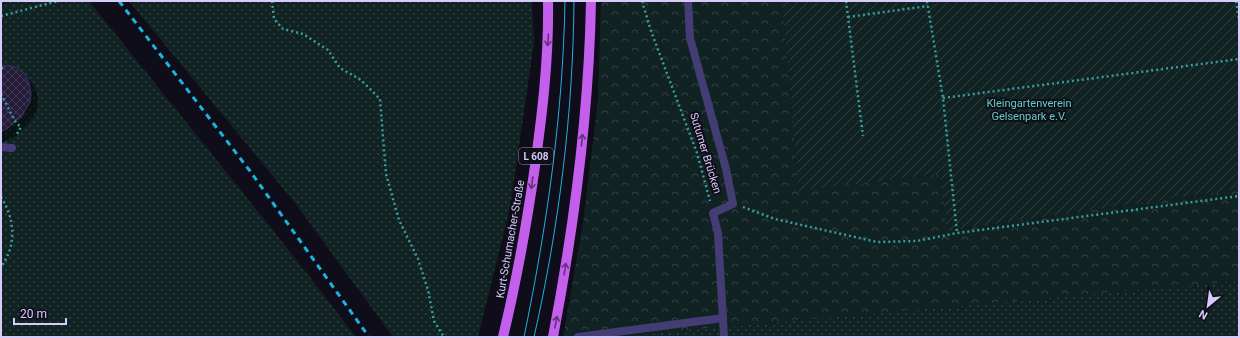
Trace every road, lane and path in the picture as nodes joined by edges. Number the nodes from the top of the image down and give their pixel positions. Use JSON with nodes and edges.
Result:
{"nodes":[{"id":1,"x":58,"y":1,"type":"edge"},
{"id":2,"x":272,"y":1,"type":"edge"},
{"id":3,"x":548,"y":1,"type":"edge"},
{"id":4,"x":591,"y":1,"type":"edge"},
{"id":5,"x":642,"y":1,"type":"edge"},
{"id":6,"x":688,"y":1,"type":"edge"},
{"id":7,"x":846,"y":1,"type":"edge"},
{"id":8,"x":927,"y":1,"type":"edge"},
{"id":9,"x":1236,"y":1,"type":"edge"},
{"id":10,"x":928,"y":6,"type":"junction"},
{"id":11,"x":1,"y":16,"type":"edge"},
{"id":12,"x":848,"y":17,"type":"junction"},
{"id":13,"x":1239,"y":19,"type":"edge"},
{"id":14,"x":1239,"y":59,"type":"edge"},
{"id":15,"x":1,"y":68,"type":"edge"},
{"id":16,"x":5,"y":68,"type":"dead end"},
{"id":17,"x":1,"y":94,"type":"edge"},
{"id":18,"x":943,"y":98,"type":"junction"},
{"id":19,"x":16,"y":123,"type":"dead end"},
{"id":20,"x":863,"y":136,"type":"dead end"},
{"id":21,"x":1,"y":147,"type":"edge"},
{"id":22,"x":12,"y":148,"type":"dead end"},
{"id":23,"x":1239,"y":196,"type":"edge"},
{"id":24,"x":1,"y":197,"type":"edge"},
{"id":25,"x":733,"y":204,"type":"junction"},
{"id":26,"x":713,"y":213,"type":"junction"},
{"id":27,"x":957,"y":233,"type":"junction"},
{"id":28,"x":1,"y":268,"type":"edge"},
{"id":29,"x":723,"y":318,"type":"junction"},
{"id":30,"x":444,"y":337,"type":"edge"},
{"id":31,"x":503,"y":337,"type":"edge"},
{"id":32,"x":553,"y":337,"type":"edge"},
{"id":33,"x":578,"y":337,"type":"edge"},
{"id":34,"x":724,"y":337,"type":"edge"}],
"edges":[{"from":1,"to":11,"type":"path"},
{"from":2,"to":30,"type":"path"},
{"from":3,"to":31,"type":"main road","name":"Kurt-Schumacher-Straße","number":"L 608","one_way":true},
{"from":32,"to":4,"type":"main road","one_way":true},
{"from":5,"to":26,"type":"path","name":"Sutumer Brücken"},
{"from":6,"to":25,"type":"lane"},
{"from":7,"to":12,"type":"path"},
{"from":8,"to":10,"type":"path"},
{"from":9,"to":13,"type":"path"},
{"from":10,"to":12,"type":"path"},
{"from":10,"to":18,"type":"path"},
{"from":12,"to":20,"type":"path"},
{"from":14,"to":18,"type":"path"},
{"from":15,"to":16,"type":"path"},
{"from":17,"to":19,"type":"path"},
{"from":18,"to":27,"type":"path"},
{"from":21,"to":22,"type":"lane"},
{"from":23,"to":27,"type":"path"},
{"from":24,"to":28,"type":"path"},
{"from":25,"to":26,"type":"lane"},
{"from":25,"to":27,"type":"path"},
{"from":26,"to":29,"type":"lane"},
{"from":29,"to":33,"type":"lane"},
{"from":29,"to":34,"type":"lane"}]}
